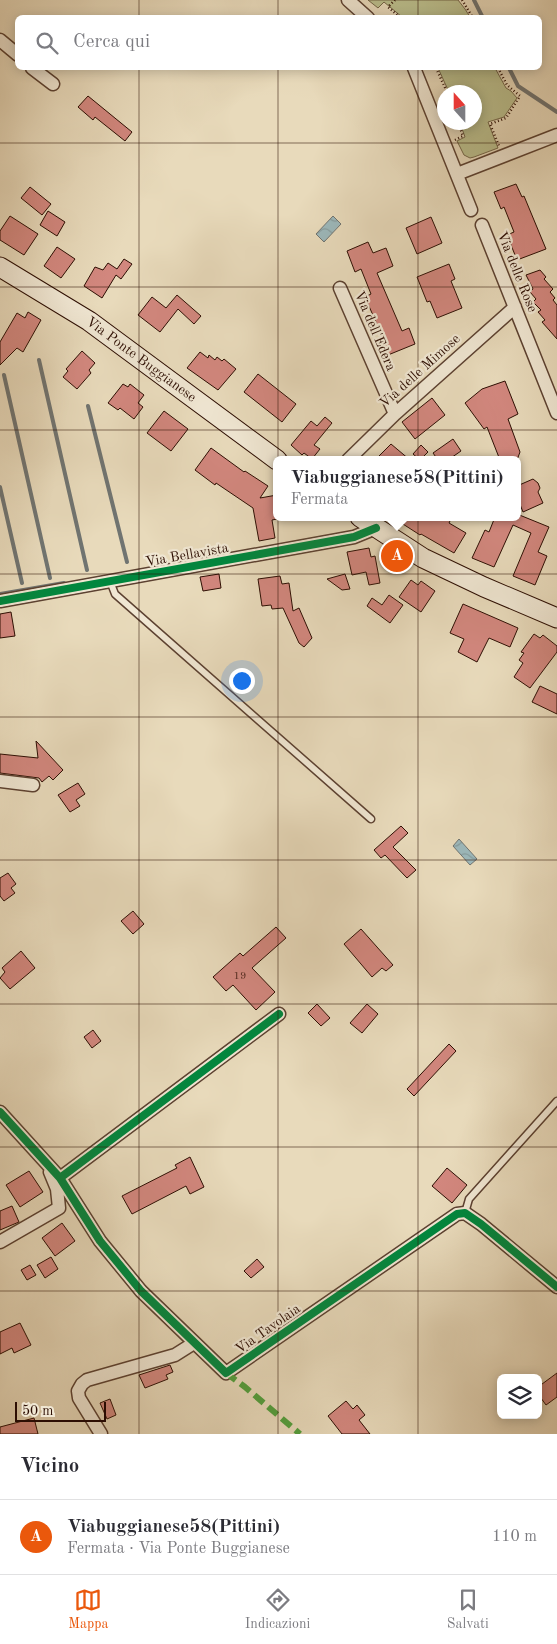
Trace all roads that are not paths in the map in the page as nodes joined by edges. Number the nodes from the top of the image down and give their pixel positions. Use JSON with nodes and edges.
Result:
{"nodes":[{"id":1,"x":348,"y":0,"type":"edge"},
{"id":2,"x":365,"y":15,"type":"edge"},
{"id":3,"x":0,"y":40,"type":"edge"},
{"id":4,"x":15,"y":52,"type":"edge"},
{"id":5,"x":35,"y":70,"type":"edge"},
{"id":6,"x":415,"y":70,"type":"edge"},
{"id":7,"x":53,"y":84,"type":"dead end"},
{"id":8,"x":557,"y":135,"type":"edge"},
{"id":9,"x":457,"y":174,"type":"junction"},
{"id":10,"x":471,"y":210,"type":"dead end"},
{"id":11,"x":482,"y":225,"type":"dead end"},
{"id":12,"x":0,"y":267,"type":"edge"},
{"id":13,"x":340,"y":288,"type":"dead end"},
{"id":14,"x":515,"y":307,"type":"junction"},
{"id":15,"x":557,"y":413,"type":"edge"},
{"id":16,"x":395,"y":414,"type":"junction"},
{"id":17,"x":352,"y":456,"type":"edge"},
{"id":18,"x":273,"y":457,"type":"edge"},
{"id":19,"x":366,"y":521,"type":"edge"},
{"id":20,"x":376,"y":528,"type":"junction"},
{"id":21,"x":110,"y":581,"type":"junction"},
{"id":22,"x":0,"y":601,"type":"edge"},
{"id":23,"x":557,"y":618,"type":"edge"},
{"id":24,"x":0,"y":781,"type":"edge"},
{"id":25,"x":33,"y":786,"type":"dead end"},
{"id":26,"x":371,"y":819,"type":"dead end"},
{"id":27,"x":280,"y":1014,"type":"dead end"},
{"id":28,"x":557,"y":1102,"type":"edge"},
{"id":29,"x":0,"y":1112,"type":"edge"},
{"id":30,"x":46,"y":1162,"type":"junction"},
{"id":31,"x":60,"y":1178,"type":"junction"},
{"id":32,"x":465,"y":1213,"type":"junction"},
{"id":33,"x":0,"y":1242,"type":"edge"},
{"id":34,"x":557,"y":1287,"type":"edge"},
{"id":35,"x":194,"y":1343,"type":"junction"},
{"id":36,"x":93,"y":1428,"type":"edge"},
{"id":37,"x":101,"y":1434,"type":"edge"}],
"edges":[{"from":1,"to":2,"type":"street"},
{"from":3,"to":4,"type":"street"},
{"from":5,"to":7,"type":"street"},
{"from":6,"to":9,"type":"street"},
{"from":8,"to":9,"type":"street"},
{"from":9,"to":10,"type":"street"},
{"from":11,"to":14,"type":"street","name":"Via delle Rose"},
{"from":12,"to":18,"type":"main road","name":"Via Ponte Buggianese"},
{"from":13,"to":16,"type":"street","name":"Via dell'Edera"},
{"from":14,"to":15,"type":"street","name":"Via delle Rose"},
{"from":14,"to":16,"type":"street","name":"Via delle Mimose"},
{"from":16,"to":17,"type":"street","name":"Via delle Mimose"},
{"from":19,"to":20,"type":"main road"},
{"from":20,"to":21,"type":"street","name":"Via Bellavista"},
{"from":20,"to":23,"type":"main road"},
{"from":21,"to":22,"type":"street","name":"Via Bellavista"},
{"from":21,"to":26,"type":"lane"},
{"from":24,"to":25,"type":"street"},
{"from":27,"to":31,"type":"street"},
{"from":28,"to":32,"type":"lane"},
{"from":29,"to":30,"type":"street","name":"Via Tavolaia"},
{"from":30,"to":31,"type":"street","name":"Via Tavolaia"},
{"from":30,"to":33,"type":"street"},
{"from":31,"to":35,"type":"street","name":"Via Tavolaia"},
{"from":32,"to":34,"type":"street"},
{"from":32,"to":35,"type":"street","name":"Via Tavolaia"},
{"from":35,"to":36,"type":"street"},
{"from":36,"to":37,"type":"street"}]}
